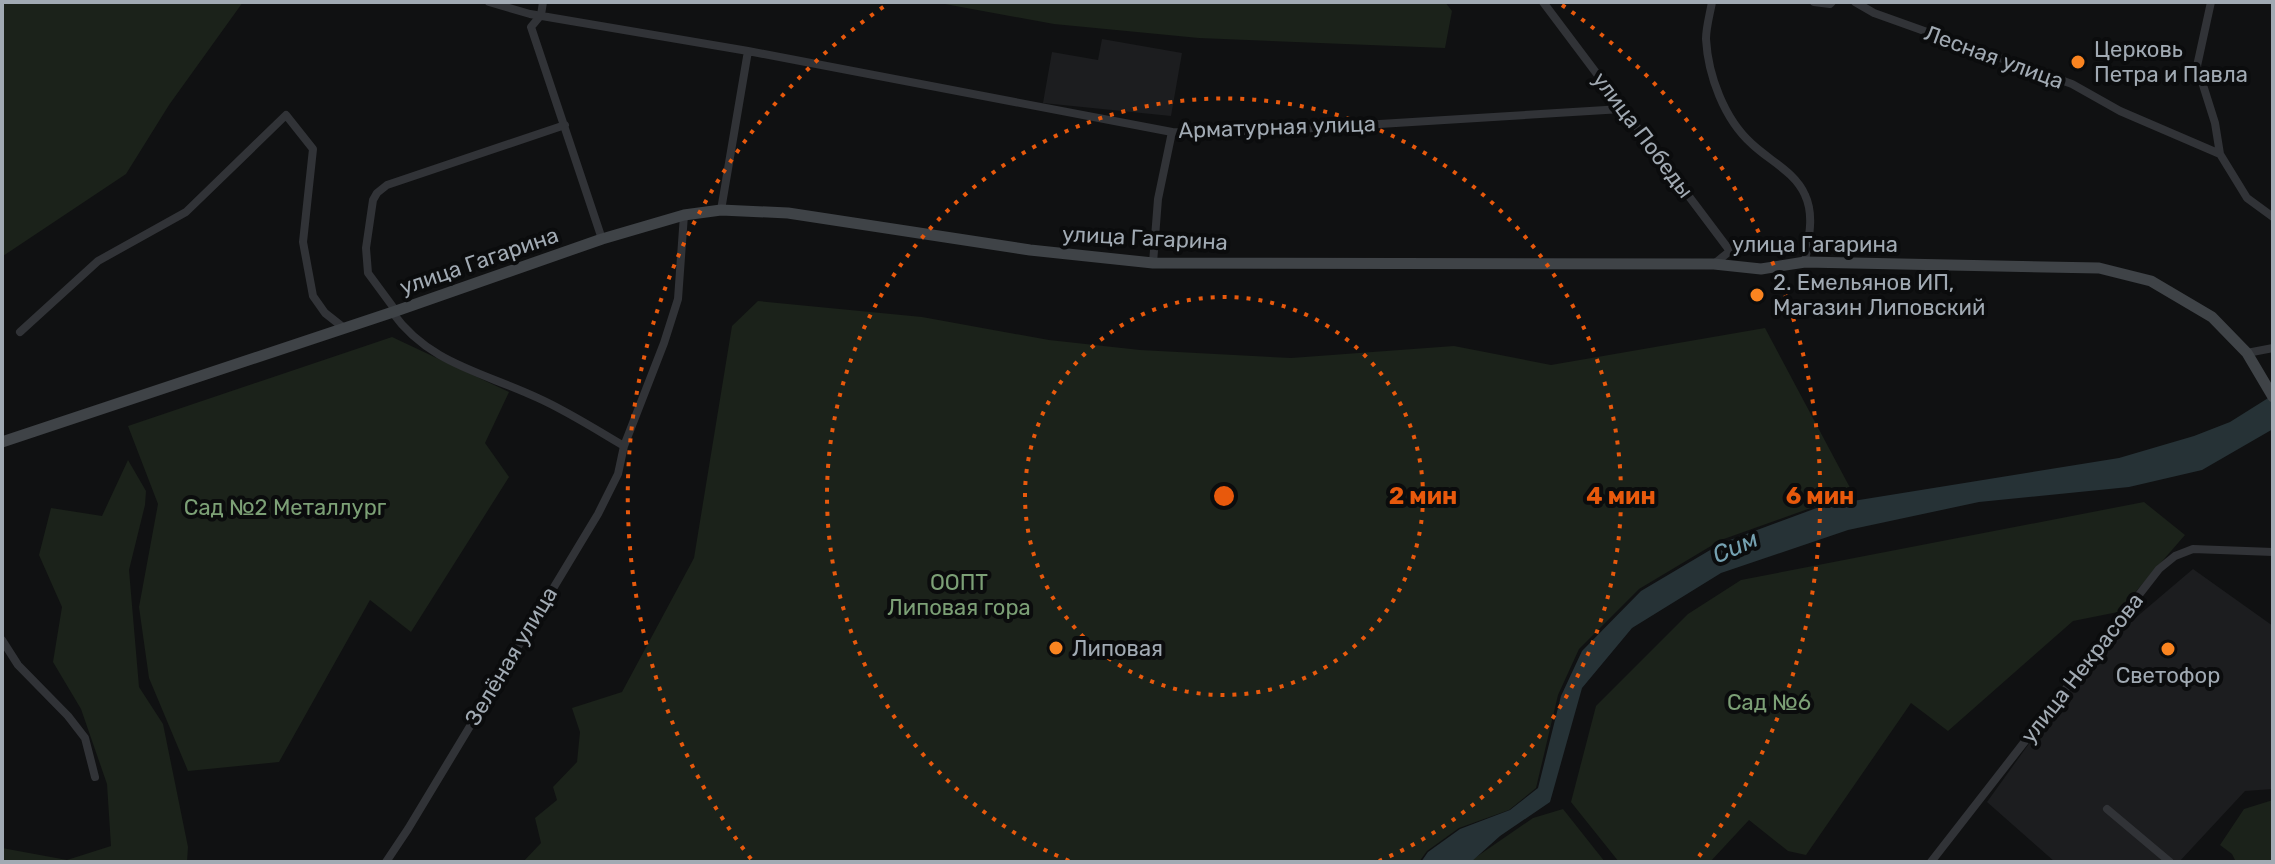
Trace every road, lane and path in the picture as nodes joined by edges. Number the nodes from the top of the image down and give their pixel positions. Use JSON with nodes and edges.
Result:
{"nodes":[{"id":1,"x":489,"y":2,"type":"edge"},
{"id":2,"x":543,"y":2,"type":"edge"},
{"id":3,"x":1543,"y":2,"type":"edge"},
{"id":4,"x":1712,"y":2,"type":"edge"},
{"id":5,"x":1814,"y":2,"type":"edge"},
{"id":6,"x":1832,"y":2,"type":"edge"},
{"id":7,"x":1855,"y":2,"type":"edge"},
{"id":8,"x":2211,"y":2,"type":"edge"},
{"id":9,"x":541,"y":15,"type":"junction"},
{"id":10,"x":748,"y":51,"type":"junction"},
{"id":11,"x":1622,"y":109,"type":"junction"},
{"id":12,"x":565,"y":125,"type":"junction"},
{"id":13,"x":1172,"y":132,"type":"junction"},
{"id":14,"x":2220,"y":154,"type":"junction"},
{"id":15,"x":721,"y":210,"type":"junction"},
{"id":16,"x":684,"y":215,"type":"junction"},
{"id":17,"x":2273,"y":217,"type":"edge"},
{"id":18,"x":602,"y":239,"type":"junction"},
{"id":19,"x":1805,"y":262,"type":"junction"},
{"id":20,"x":1153,"y":263,"type":"junction"},
{"id":21,"x":1714,"y":264,"type":"junction"},
{"id":22,"x":394,"y":312,"type":"junction"},
{"id":23,"x":344,"y":328,"type":"junction"},
{"id":24,"x":20,"y":332,"type":"dead end"},
{"id":25,"x":2273,"y":348,"type":"edge"},
{"id":26,"x":2247,"y":353,"type":"junction"},
{"id":27,"x":2273,"y":397,"type":"edge"},
{"id":28,"x":2,"y":442,"type":"edge"},
{"id":29,"x":624,"y":446,"type":"junction"},
{"id":30,"x":2273,"y":552,"type":"edge"},
{"id":31,"x":2,"y":640,"type":"edge"},
{"id":32,"x":95,"y":777,"type":"dead end"},
{"id":33,"x":2107,"y":809,"type":"dead end"},
{"id":34,"x":386,"y":862,"type":"edge"},
{"id":35,"x":1931,"y":862,"type":"edge"},
{"id":36,"x":2170,"y":862,"type":"edge"}],
"edges":[{"from":1,"to":9,"type":"street","name":"Арматурная улица"},
{"from":2,"to":9,"type":"street"},
{"from":3,"to":11,"type":"street","name":"улица Победы"},
{"from":4,"to":19,"type":"street"},
{"from":5,"to":6,"type":"street"},
{"from":7,"to":14,"type":"street","name":"Лесная улица"},
{"from":8,"to":14,"type":"street"},
{"from":9,"to":10,"type":"street","name":"Арматурная улица"},
{"from":9,"to":12,"type":"street"},
{"from":10,"to":13,"type":"street","name":"Арматурная улица"},
{"from":10,"to":15,"type":"street"},
{"from":11,"to":13,"type":"street","name":"Арматурная улица"},
{"from":11,"to":21,"type":"street","name":"улица Победы"},
{"from":12,"to":18,"type":"street"},
{"from":12,"to":22,"type":"street"},
{"from":13,"to":20,"type":"street"},
{"from":14,"to":17,"type":"street"},
{"from":15,"to":16,"type":"street","name":"улица Гагарина"},
{"from":15,"to":20,"type":"street","name":"улица Гагарина"},
{"from":16,"to":18,"type":"street","name":"улица Гагарина"},
{"from":16,"to":29,"type":"street","name":"Зелёная улица"},
{"from":18,"to":22,"type":"street","name":"улица Гагарина"},
{"from":19,"to":21,"type":"street","name":"улица Гагарина"},
{"from":19,"to":26,"type":"street","name":"улица Гагарина"},
{"from":20,"to":21,"type":"street","name":"улица Гагарина"},
{"from":22,"to":23,"type":"street","name":"улица Гагарина"},
{"from":22,"to":29,"type":"street"},
{"from":23,"to":24,"type":"street"},
{"from":23,"to":28,"type":"street","name":"улица Гагарина"},
{"from":25,"to":26,"type":"street"},
{"from":26,"to":27,"type":"street","name":"улица Гагарина"},
{"from":29,"to":34,"type":"street","name":"Зелёная улица"},
{"from":30,"to":35,"type":"street","name":"улица Некрасова"},
{"from":31,"to":32,"type":"street"},
{"from":33,"to":36,"type":"street"}]}
